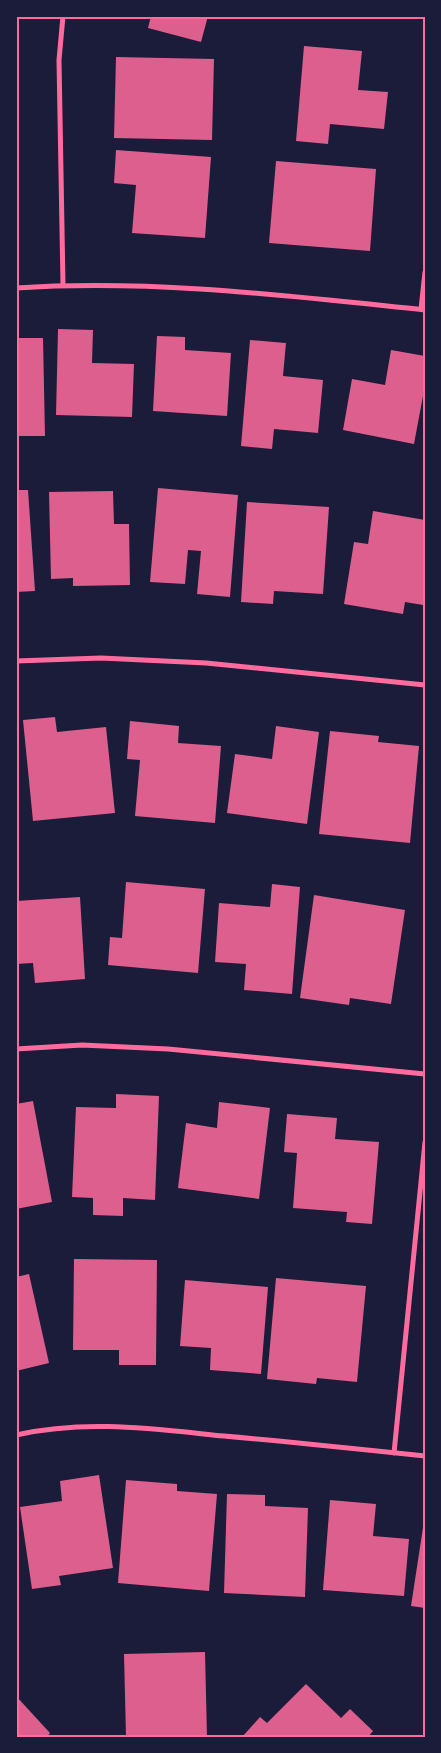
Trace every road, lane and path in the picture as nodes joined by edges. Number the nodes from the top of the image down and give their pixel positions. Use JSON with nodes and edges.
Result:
{"nodes":[{"id":1,"x":64,"y":16,"type":"edge"},
{"id":2,"x":425,"y":272,"type":"edge"},
{"id":3,"x":62,"y":285,"type":"junction"},
{"id":4,"x":16,"y":288,"type":"edge"},
{"id":5,"x":423,"y":310,"type":"edge"},
{"id":6,"x":16,"y":661,"type":"edge"},
{"id":7,"x":425,"y":685,"type":"edge"},
{"id":8,"x":16,"y":1050,"type":"edge"},
{"id":9,"x":425,"y":1074,"type":"edge"},
{"id":10,"x":425,"y":1142,"type":"edge"},
{"id":11,"x":16,"y":1435,"type":"edge"},
{"id":12,"x":394,"y":1452,"type":"junction"},
{"id":13,"x":425,"y":1456,"type":"edge"}],
"edges":[{"from":1,"to":3,"type":"street"},
{"from":2,"to":5,"type":"street"},
{"from":3,"to":4,"type":"street"},
{"from":3,"to":5,"type":"street"},
{"from":6,"to":7,"type":"street"},
{"from":8,"to":9,"type":"street"},
{"from":10,"to":12,"type":"street"},
{"from":11,"to":12,"type":"street"},
{"from":12,"to":13,"type":"street"}]}
